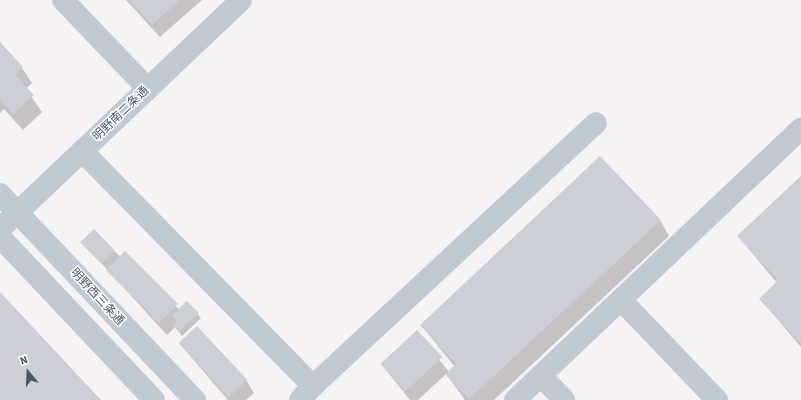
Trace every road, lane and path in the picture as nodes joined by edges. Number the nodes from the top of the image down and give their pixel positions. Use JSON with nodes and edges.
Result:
{"nodes":[{"id":1,"x":63,"y":0,"type":"edge"},
{"id":2,"x":241,"y":0,"type":"edge"},
{"id":3,"x":148,"y":89,"type":"junction"},
{"id":4,"x":596,"y":123,"type":"dead end"},
{"id":5,"x":801,"y":129,"type":"edge"},
{"id":6,"x":82,"y":151,"type":"junction"},
{"id":7,"x":0,"y":194,"type":"edge"},
{"id":8,"x":17,"y":212,"type":"junction"},
{"id":9,"x":0,"y":229,"type":"edge"},
{"id":10,"x":0,"y":237,"type":"edge"},
{"id":11,"x":621,"y":300,"type":"junction"},
{"id":12,"x":541,"y":376,"type":"junction"},
{"id":13,"x":306,"y":393,"type":"edge"},
{"id":14,"x":154,"y":400,"type":"edge"},
{"id":15,"x":195,"y":400,"type":"edge"},
{"id":16,"x":516,"y":400,"type":"edge"},
{"id":17,"x":564,"y":400,"type":"edge"},
{"id":18,"x":717,"y":400,"type":"edge"}],
"edges":[{"from":1,"to":3,"type":"street"},
{"from":2,"to":3,"type":"street","name":"明野南二条通"},
{"from":3,"to":6,"type":"street","name":"明野南二条通"},
{"from":4,"to":13,"type":"street"},
{"from":5,"to":11,"type":"street"},
{"from":6,"to":8,"type":"street","name":"明野南二条通"},
{"from":6,"to":13,"type":"street"},
{"from":7,"to":8,"type":"street","name":"明野西三条通"},
{"from":8,"to":9,"type":"street","name":"明野南二条通"},
{"from":8,"to":15,"type":"street","name":"明野西三条通"},
{"from":10,"to":14,"type":"street"},
{"from":11,"to":12,"type":"street"},
{"from":11,"to":18,"type":"street"},
{"from":12,"to":16,"type":"street"},
{"from":12,"to":17,"type":"street"}]}
